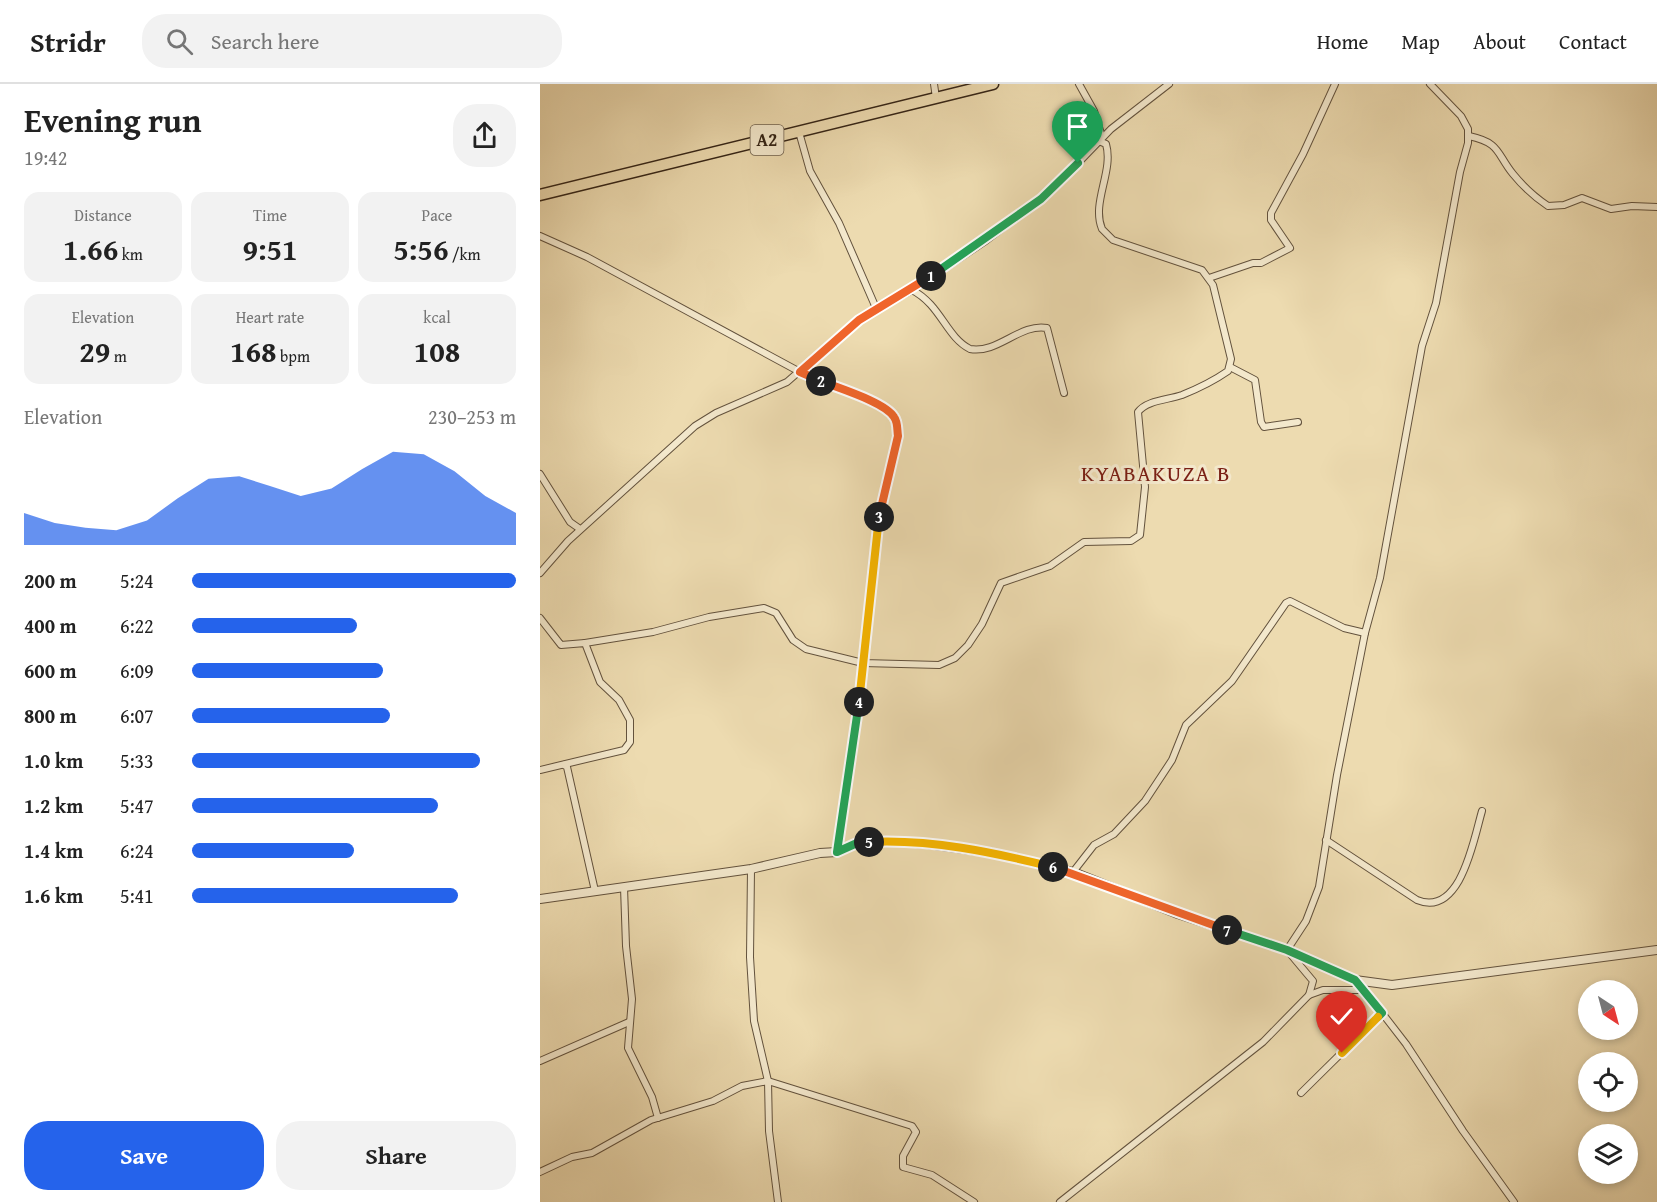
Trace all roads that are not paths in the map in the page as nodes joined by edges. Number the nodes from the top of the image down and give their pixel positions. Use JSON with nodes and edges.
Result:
{"nodes":[{"id":1,"x":934,"y":84,"type":"edge"},
{"id":2,"x":993,"y":84,"type":"edge"},
{"id":3,"x":1079,"y":84,"type":"edge"},
{"id":4,"x":1169,"y":84,"type":"edge"},
{"id":5,"x":1335,"y":84,"type":"edge"},
{"id":6,"x":1430,"y":84,"type":"edge"},
{"id":7,"x":936,"y":98,"type":"junction"},
{"id":8,"x":799,"y":132,"type":"junction"},
{"id":9,"x":1469,"y":136,"type":"junction"},
{"id":10,"x":1100,"y":139,"type":"junction"},
{"id":11,"x":540,"y":195,"type":"edge"},
{"id":12,"x":1657,"y":207,"type":"edge"},
{"id":13,"x":540,"y":236,"type":"edge"},
{"id":14,"x":1209,"y":278,"type":"junction"},
{"id":15,"x":912,"y":290,"type":"junction"},
{"id":16,"x":876,"y":308,"type":"junction"},
{"id":17,"x":1230,"y":367,"type":"junction"},
{"id":18,"x":800,"y":372,"type":"junction"},
{"id":19,"x":1064,"y":393,"type":"dead end"},
{"id":20,"x":1298,"y":422,"type":"dead end"},
{"id":21,"x":540,"y":474,"type":"edge"},
{"id":22,"x":570,"y":522,"type":"junction"},
{"id":23,"x":580,"y":529,"type":"junction"},
{"id":24,"x":568,"y":540,"type":"junction"},
{"id":25,"x":540,"y":573,"type":"edge"},
{"id":26,"x":540,"y":618,"type":"edge"},
{"id":27,"x":1365,"y":633,"type":"junction"},
{"id":28,"x":585,"y":643,"type":"junction"},
{"id":29,"x":863,"y":663,"type":"junction"},
{"id":30,"x":564,"y":765,"type":"junction"},
{"id":31,"x":540,"y":770,"type":"edge"},
{"id":32,"x":1482,"y":811,"type":"dead end"},
{"id":33,"x":1326,"y":840,"type":"junction"},
{"id":34,"x":837,"y":852,"type":"junction"},
{"id":35,"x":751,"y":869,"type":"junction"},
{"id":36,"x":1073,"y":872,"type":"junction"},
{"id":37,"x":624,"y":887,"type":"junction"},
{"id":38,"x":595,"y":891,"type":"junction"},
{"id":39,"x":540,"y":899,"type":"edge"},
{"id":40,"x":1287,"y":950,"type":"junction"},
{"id":41,"x":1657,"y":950,"type":"edge"},
{"id":42,"x":1355,"y":980,"type":"junction"},
{"id":43,"x":1365,"y":990,"type":"junction"},
{"id":44,"x":1309,"y":995,"type":"junction"},
{"id":45,"x":1382,"y":1013,"type":"junction"},
{"id":46,"x":629,"y":1022,"type":"junction"},
{"id":47,"x":540,"y":1062,"type":"edge"},
{"id":48,"x":768,"y":1081,"type":"junction"},
{"id":49,"x":1301,"y":1093,"type":"dead end"},
{"id":50,"x":658,"y":1118,"type":"junction"},
{"id":51,"x":540,"y":1172,"type":"edge"},
{"id":52,"x":778,"y":1202,"type":"edge"},
{"id":53,"x":974,"y":1202,"type":"edge"},
{"id":54,"x":1060,"y":1202,"type":"edge"},
{"id":55,"x":1514,"y":1202,"type":"edge"}],
"edges":[{"from":1,"to":7,"type":"street"},
{"from":2,"to":7,"type":"highway","number":"A2"},
{"from":3,"to":10,"type":"street"},
{"from":4,"to":10,"type":"street"},
{"from":5,"to":14,"type":"street"},
{"from":6,"to":9,"type":"street"},
{"from":7,"to":8,"type":"highway","number":"A2"},
{"from":8,"to":11,"type":"highway","number":"A2"},
{"from":8,"to":16,"type":"street"},
{"from":9,"to":12,"type":"street"},
{"from":9,"to":27,"type":"street"},
{"from":10,"to":14,"type":"street"},
{"from":10,"to":15,"type":"street"},
{"from":13,"to":18,"type":"street"},
{"from":14,"to":17,"type":"street"},
{"from":15,"to":16,"type":"street"},
{"from":15,"to":19,"type":"street"},
{"from":16,"to":18,"type":"street"},
{"from":17,"to":20,"type":"street"},
{"from":17,"to":29,"type":"street"},
{"from":18,"to":23,"type":"street"},
{"from":18,"to":29,"type":"street"},
{"from":21,"to":22,"type":"street"},
{"from":22,"to":23,"type":"street"},
{"from":22,"to":24,"type":"street"},
{"from":23,"to":24,"type":"street"},
{"from":24,"to":25,"type":"street"},
{"from":26,"to":28,"type":"street"},
{"from":27,"to":33,"type":"street"},
{"from":27,"to":36,"type":"street"},
{"from":28,"to":29,"type":"street"},
{"from":28,"to":30,"type":"street"},
{"from":29,"to":34,"type":"street"},
{"from":30,"to":31,"type":"street"},
{"from":30,"to":38,"type":"street"},
{"from":32,"to":33,"type":"street"},
{"from":33,"to":40,"type":"street"},
{"from":34,"to":35,"type":"street"},
{"from":34,"to":36,"type":"street"},
{"from":35,"to":37,"type":"street"},
{"from":35,"to":48,"type":"street"},
{"from":36,"to":40,"type":"street"},
{"from":37,"to":38,"type":"street"},
{"from":37,"to":46,"type":"street"},
{"from":38,"to":39,"type":"street"},
{"from":40,"to":42,"type":"street"},
{"from":40,"to":44,"type":"street"},
{"from":41,"to":42,"type":"street"},
{"from":42,"to":43,"type":"street"},
{"from":43,"to":44,"type":"street"},
{"from":43,"to":45,"type":"street"},
{"from":44,"to":54,"type":"street"},
{"from":45,"to":49,"type":"street"},
{"from":45,"to":55,"type":"street"},
{"from":46,"to":47,"type":"street"},
{"from":46,"to":50,"type":"street"},
{"from":48,"to":50,"type":"street"},
{"from":48,"to":52,"type":"street"},
{"from":48,"to":53,"type":"street"},
{"from":50,"to":51,"type":"street"}]}
